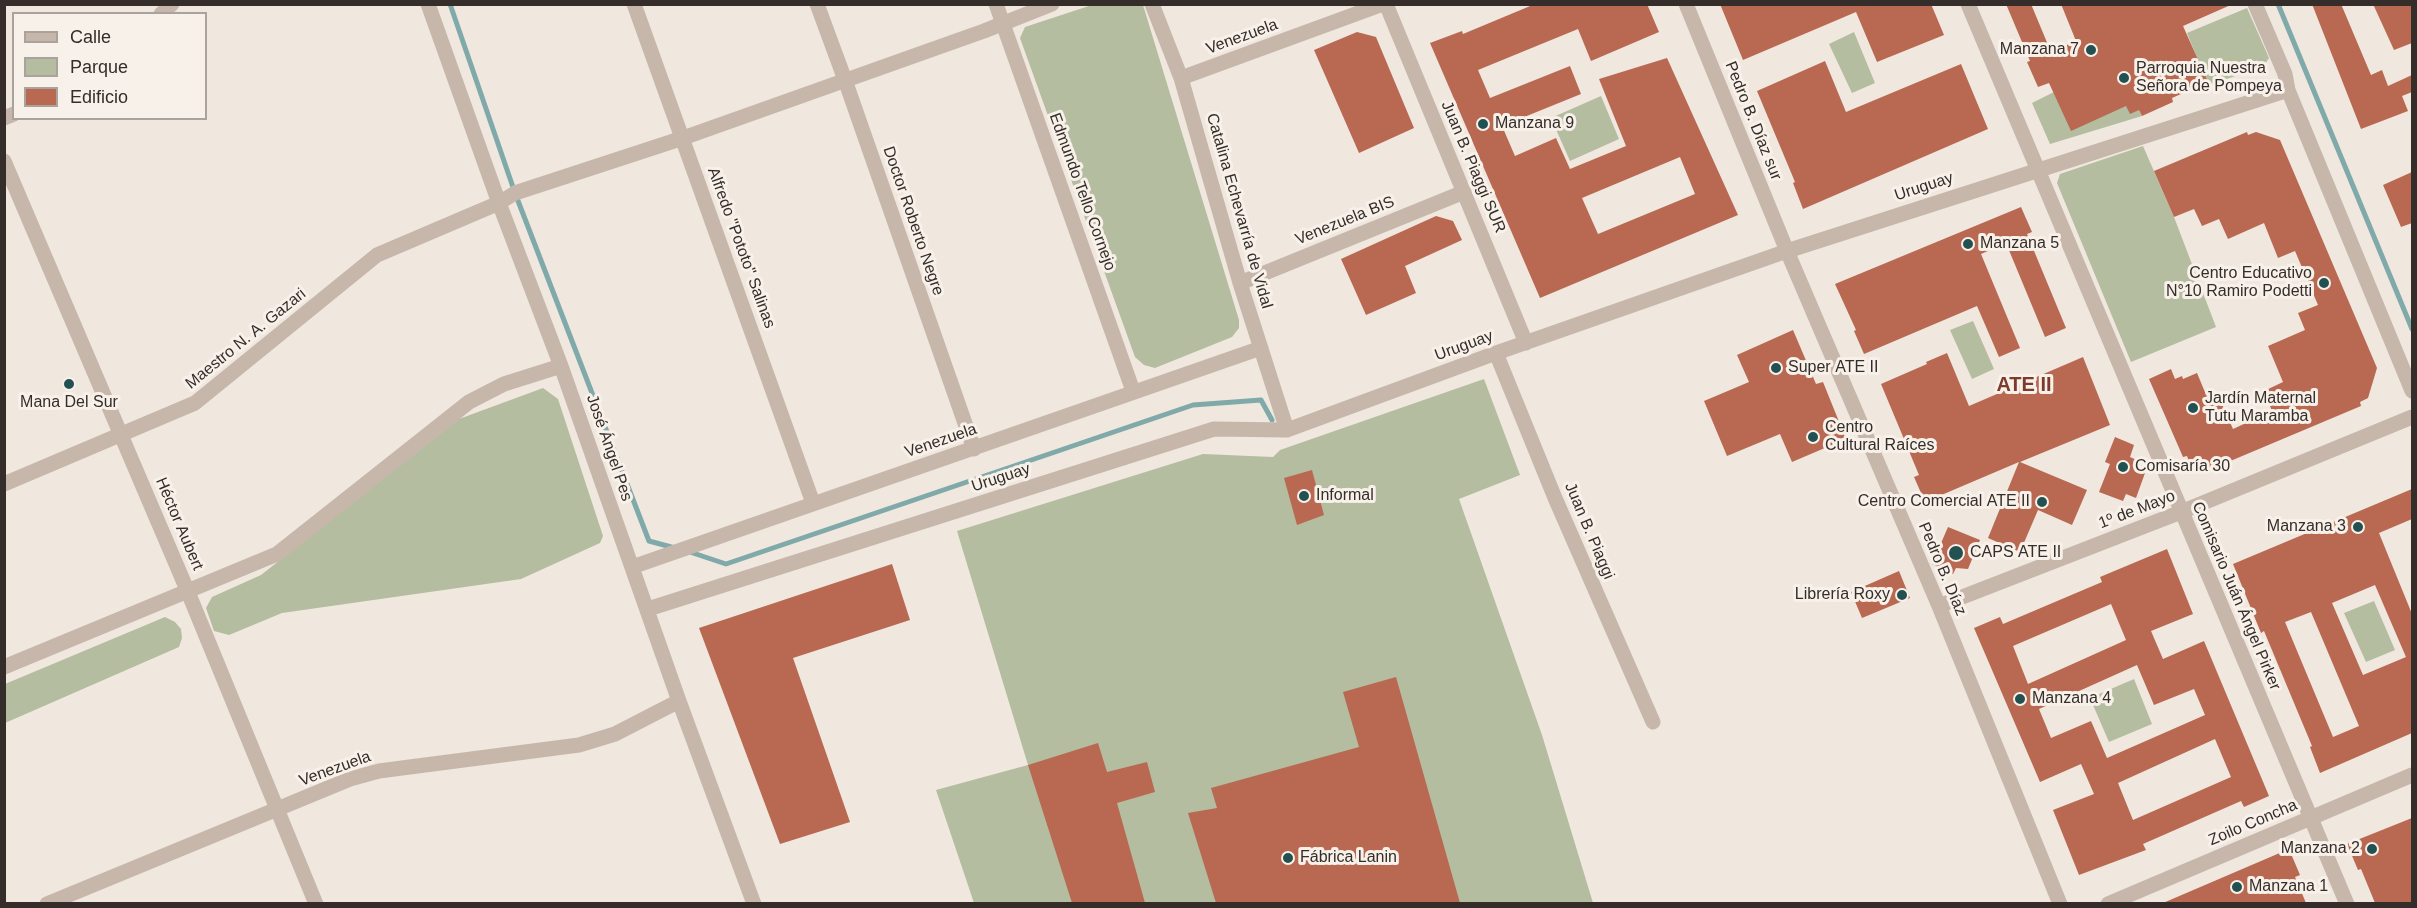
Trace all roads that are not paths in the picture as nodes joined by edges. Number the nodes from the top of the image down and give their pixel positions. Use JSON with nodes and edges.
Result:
{"nodes":[{"id":1,"x":428,"y":4,"type":"edge"},
{"id":2,"x":634,"y":4,"type":"edge"},
{"id":3,"x":817,"y":4,"type":"edge"},
{"id":4,"x":996,"y":4,"type":"edge"},
{"id":5,"x":1053,"y":4,"type":"edge"},
{"id":6,"x":1152,"y":4,"type":"edge"},
{"id":7,"x":1384,"y":4,"type":"edge"},
{"id":8,"x":1686,"y":4,"type":"edge"},
{"id":9,"x":1968,"y":4,"type":"edge"},
{"id":10,"x":2255,"y":4,"type":"edge"},
{"id":11,"x":1003,"y":24,"type":"junction"},
{"id":12,"x":1181,"y":78,"type":"junction"},
{"id":13,"x":845,"y":80,"type":"junction"},
{"id":14,"x":2288,"y":90,"type":"junction"},
{"id":15,"x":682,"y":138,"type":"junction"},
{"id":16,"x":4,"y":161,"type":"edge"},
{"id":17,"x":2037,"y":170,"type":"junction"},
{"id":18,"x":1464,"y":192,"type":"junction"},
{"id":19,"x":499,"y":203,"type":"junction"},
{"id":20,"x":1787,"y":251,"type":"junction"},
{"id":21,"x":1240,"y":283,"type":"junction"},
{"id":22,"x":1526,"y":343,"type":"junction"},
{"id":23,"x":1261,"y":348,"type":"junction"},
{"id":24,"x":1496,"y":353,"type":"junction"},
{"id":25,"x":561,"y":366,"type":"junction"},
{"id":26,"x":1133,"y":391,"type":"junction"},
{"id":27,"x":2412,"y":391,"type":"edge"},
{"id":28,"x":2412,"y":417,"type":"edge"},
{"id":29,"x":1287,"y":430,"type":"junction"},
{"id":30,"x":121,"y":436,"type":"junction"},
{"id":31,"x":974,"y":449,"type":"junction"},
{"id":32,"x":4,"y":484,"type":"edge"},
{"id":33,"x":813,"y":503,"type":"junction"},
{"id":34,"x":2181,"y":512,"type":"junction"},
{"id":35,"x":632,"y":567,"type":"junction"},
{"id":36,"x":188,"y":592,"type":"junction"},
{"id":37,"x":1939,"y":606,"type":"junction"},
{"id":38,"x":648,"y":609,"type":"junction"},
{"id":39,"x":4,"y":667,"type":"edge"},
{"id":40,"x":679,"y":701,"type":"junction"},
{"id":41,"x":1653,"y":722,"type":"dead end"},
{"id":42,"x":2412,"y":775,"type":"edge"},
{"id":43,"x":277,"y":810,"type":"junction"},
{"id":44,"x":2312,"y":818,"type":"junction"},
{"id":45,"x":47,"y":903,"type":"edge"},
{"id":46,"x":316,"y":903,"type":"edge"},
{"id":47,"x":754,"y":903,"type":"edge"},
{"id":48,"x":2060,"y":903,"type":"edge"},
{"id":49,"x":2108,"y":903,"type":"edge"},
{"id":50,"x":2347,"y":903,"type":"edge"}],
"edges":[{"from":1,"to":19,"type":"street","name":"José Ángel Pes"},
{"from":2,"to":15,"type":"street","name":"Alfredo \"Pototo\" Salinas"},
{"from":3,"to":13,"type":"street","name":"Doctor Roberto Negre"},
{"from":4,"to":11,"type":"street","name":"Edmundo Tello Cornejo"},
{"from":5,"to":11,"type":"street","name":"Maestro N. A. Gazari"},
{"from":6,"to":12,"type":"street","name":"Catalina Echevarría de Vidal"},
{"from":7,"to":12,"type":"street","name":"Venezuela"},
{"from":7,"to":18,"type":"street","name":"Juan B. Piaggi SUR"},
{"from":8,"to":20,"type":"street","name":"Pedro B. Díaz sur"},
{"from":9,"to":17,"type":"street","name":"Comisario Juán Ángel Pirker"},
{"from":10,"to":14,"type":"street"},
{"from":11,"to":13,"type":"street","name":"Maestro N. A. Gazari"},
{"from":11,"to":26,"type":"street","name":"Edmundo Tello Cornejo"},
{"from":12,"to":21,"type":"street","name":"Catalina Echevarría de Vidal"},
{"from":13,"to":15,"type":"street","name":"Maestro N. A. Gazari"},
{"from":13,"to":31,"type":"street","name":"Doctor Roberto Negre"},
{"from":14,"to":17,"type":"street","name":"Uruguay"},
{"from":14,"to":27,"type":"street"},
{"from":15,"to":19,"type":"street","name":"Maestro N. A. Gazari"},
{"from":15,"to":33,"type":"street","name":"Alfredo \"Pototo\" Salinas"},
{"from":16,"to":30,"type":"street","name":"Héctor Aubert"},
{"from":17,"to":20,"type":"street","name":"Uruguay"},
{"from":17,"to":34,"type":"street","name":"Comisario Juán Ángel Pirker"},
{"from":18,"to":21,"type":"street","name":"Venezuela BIS"},
{"from":18,"to":22,"type":"street","name":"Juan B. Piaggi SUR"},
{"from":19,"to":25,"type":"street","name":"José Ángel Pes"},
{"from":19,"to":30,"type":"street","name":"Maestro N. A. Gazari"},
{"from":20,"to":22,"type":"street","name":"Uruguay"},
{"from":20,"to":37,"type":"street","name":"Pedro B. Díaz"},
{"from":21,"to":23,"type":"street","name":"Catalina Echevarría de Vidal"},
{"from":22,"to":24,"type":"street","name":"Uruguay"},
{"from":23,"to":26,"type":"street","name":"Venezuela"},
{"from":23,"to":29,"type":"street","name":"Catalina Echevarría de Vidal"},
{"from":24,"to":29,"type":"street","name":"Uruguay"},
{"from":24,"to":41,"type":"street","name":"Juan B. Piaggi"},
{"from":25,"to":35,"type":"street","name":"José Ángel Pes"},
{"from":25,"to":36,"type":"street"},
{"from":26,"to":31,"type":"street","name":"Venezuela"},
{"from":28,"to":34,"type":"street","name":"1º de Mayo"},
{"from":29,"to":38,"type":"street","name":"Uruguay"},
{"from":30,"to":32,"type":"street","name":"Maestro N. A. Gazari"},
{"from":30,"to":36,"type":"street","name":"Héctor Aubert"},
{"from":31,"to":33,"type":"street","name":"Venezuela"},
{"from":33,"to":35,"type":"street","name":"Venezuela"},
{"from":34,"to":37,"type":"street","name":"1º de Mayo"},
{"from":34,"to":44,"type":"street","name":"Comisario Juán Ángel Pirker"},
{"from":35,"to":38,"type":"street","name":"José Ángel Pes"},
{"from":36,"to":39,"type":"street"},
{"from":36,"to":43,"type":"street","name":"Héctor Aubert"},
{"from":37,"to":48,"type":"street","name":"Pedro B. Díaz"},
{"from":38,"to":40,"type":"street","name":"José Ángel Pes"},
{"from":40,"to":43,"type":"street","name":"Venezuela"},
{"from":40,"to":47,"type":"street","name":"José Ángel Pes"},
{"from":42,"to":44,"type":"street","name":"Zoilo Concha"},
{"from":43,"to":45,"type":"street","name":"Venezuela"},
{"from":43,"to":46,"type":"street","name":"Héctor Aubert"},
{"from":44,"to":49,"type":"street","name":"Zoilo Concha"},
{"from":44,"to":50,"type":"street","name":"Comisario Juán Ángel Pirker"}]}
